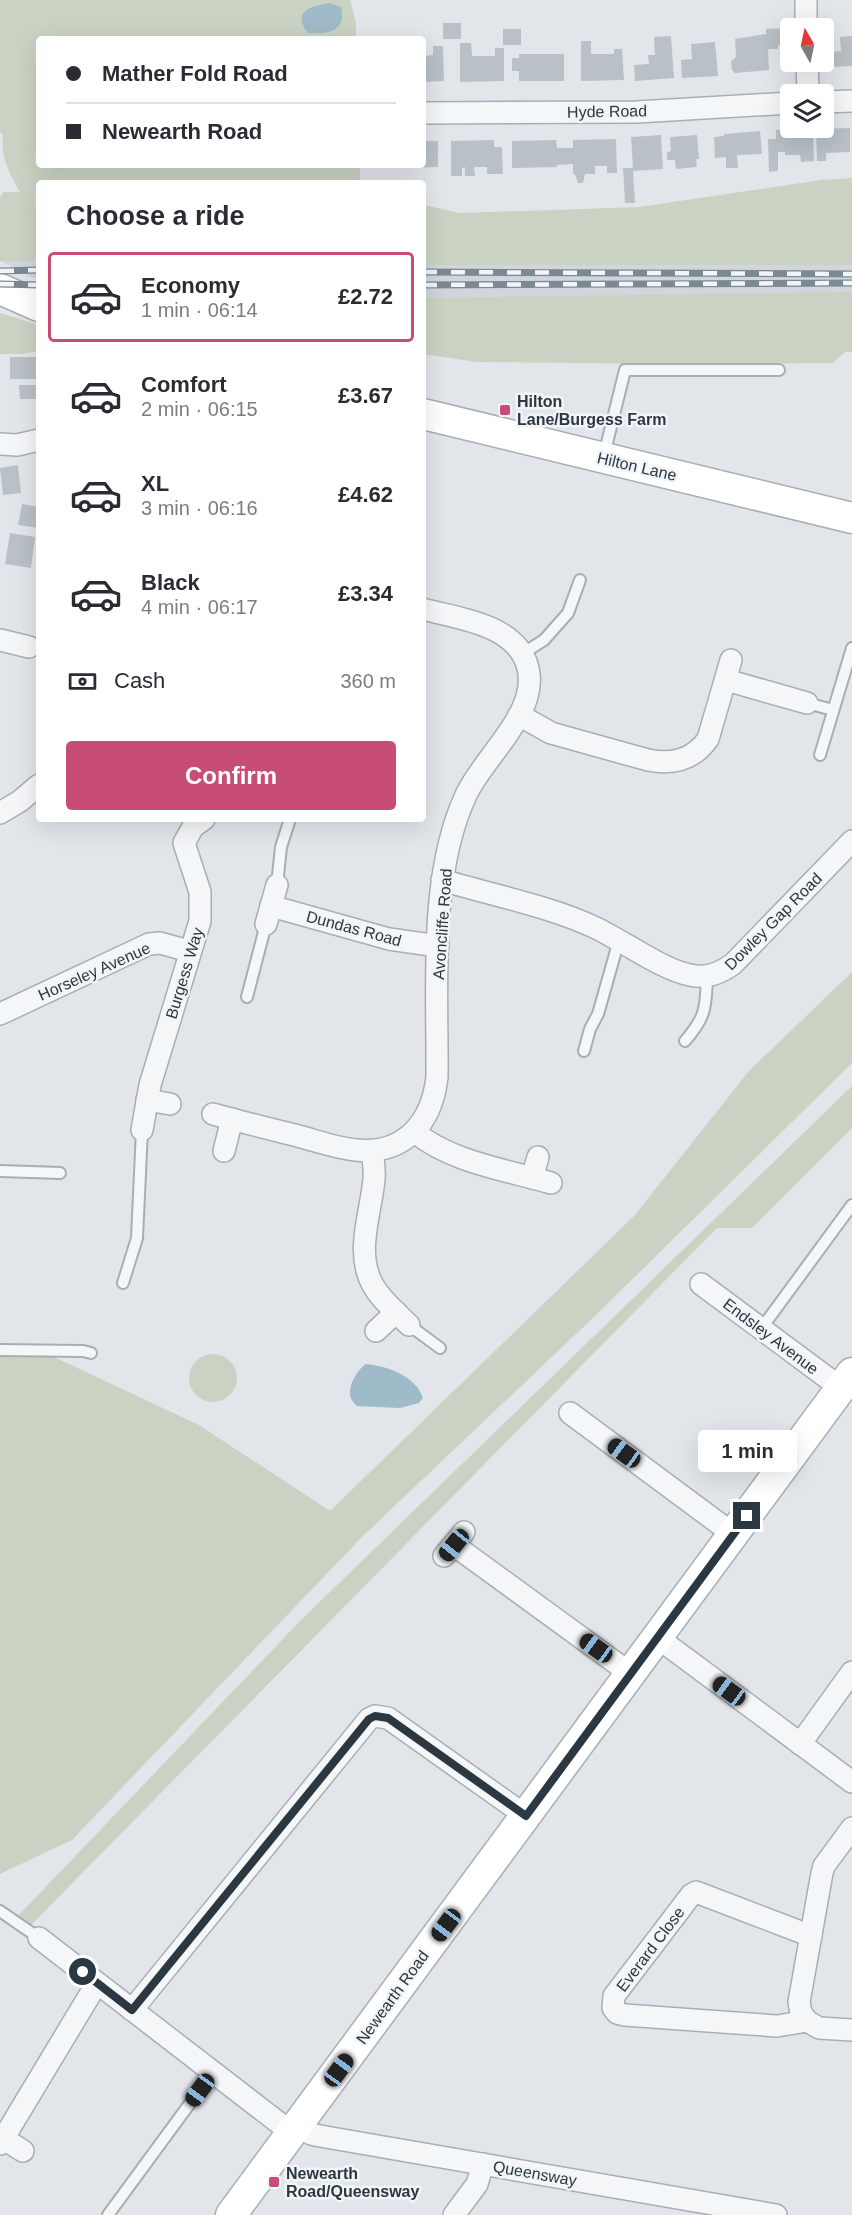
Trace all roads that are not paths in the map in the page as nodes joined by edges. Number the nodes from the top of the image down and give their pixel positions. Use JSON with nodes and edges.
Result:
{"nodes":[{"id":1,"x":806,"y":0,"type":"edge"},
{"id":2,"x":806,"y":18,"type":"edge"},
{"id":3,"x":852,"y":101,"type":"edge"},
{"id":4,"x":834,"y":102,"type":"edge"},
{"id":5,"x":780,"y":104,"type":"edge"},
{"id":6,"x":426,"y":113,"type":"edge"},
{"id":7,"x":0,"y":289,"type":"edge"},
{"id":8,"x":36,"y":305,"type":"edge"},
{"id":9,"x":779,"y":370,"type":"dead end"},
{"id":10,"x":426,"y":415,"type":"edge"},
{"id":11,"x":36,"y":441,"type":"edge"},
{"id":12,"x":0,"y":444,"type":"edge"},
{"id":13,"x":603,"y":458,"type":"junction"},
{"id":14,"x":852,"y":518,"type":"edge"},
{"id":15,"x":580,"y":580,"type":"dead end"},
{"id":16,"x":426,"y":610,"type":"edge"},
{"id":17,"x":0,"y":640,"type":"edge"},
{"id":18,"x":30,"y":646,"type":"dead end"},
{"id":19,"x":852,"y":648,"type":"edge"},
{"id":20,"x":522,"y":654,"type":"junction"},
{"id":21,"x":807,"y":703,"type":"joint"},
{"id":22,"x":833,"y":710,"type":"junction"},
{"id":23,"x":519,"y":715,"type":"junction"},
{"id":24,"x":820,"y":755,"type":"dead end"},
{"id":25,"x":36,"y":787,"type":"edge"},
{"id":26,"x":0,"y":813,"type":"edge"},
{"id":27,"x":200,"y":822,"type":"edge"},
{"id":28,"x":289,"y":822,"type":"edge"},
{"id":29,"x":852,"y":842,"type":"edge"},
{"id":30,"x":442,"y":880,"type":"junction"},
{"id":31,"x":277,"y":885,"type":"joint"},
{"id":32,"x":268,"y":915,"type":"junction"},
{"id":33,"x":619,"y":940,"type":"junction"},
{"id":34,"x":438,"y":946,"type":"junction"},
{"id":35,"x":189,"y":951,"type":"junction"},
{"id":36,"x":707,"y":976,"type":"junction"},
{"id":37,"x":247,"y":997,"type":"dead end"},
{"id":38,"x":0,"y":1014,"type":"edge"},
{"id":39,"x":685,"y":1041,"type":"dead end"},
{"id":40,"x":584,"y":1051,"type":"dead end"},
{"id":41,"x":147,"y":1100,"type":"junction"},
{"id":42,"x":170,"y":1104,"type":"dead end"},
{"id":43,"x":142,"y":1130,"type":"joint"},
{"id":44,"x":415,"y":1132,"type":"junction"},
{"id":45,"x":224,"y":1151,"type":"dead end"},
{"id":46,"x":372,"y":1151,"type":"junction"},
{"id":47,"x":538,"y":1157,"type":"dead end"},
{"id":48,"x":0,"y":1171,"type":"edge"},
{"id":49,"x":60,"y":1173,"type":"dead end"},
{"id":50,"x":852,"y":1205,"type":"edge"},
{"id":51,"x":123,"y":1283,"type":"dead end"},
{"id":52,"x":700,"y":1285,"type":"dead end"},
{"id":53,"x":402,"y":1318,"type":"junction"},
{"id":54,"x":761,"y":1329,"type":"junction"},
{"id":55,"x":376,"y":1331,"type":"dead end"},
{"id":56,"x":440,"y":1348,"type":"dead end"},
{"id":57,"x":0,"y":1350,"type":"edge"},
{"id":58,"x":91,"y":1353,"type":"dead end"},
{"id":59,"x":846,"y":1381,"type":"edge"},
{"id":60,"x":570,"y":1413,"type":"dead end"},
{"id":61,"x":733,"y":1534,"type":"junction"},
{"id":62,"x":454,"y":1544,"type":"dead end"},
{"id":63,"x":658,"y":1638,"type":"junction"},
{"id":64,"x":852,"y":1672,"type":"edge"},
{"id":65,"x":631,"y":1674,"type":"junction"},
{"id":66,"x":800,"y":1744,"type":"junction"},
{"id":67,"x":852,"y":1782,"type":"edge"},
{"id":68,"x":526,"y":1816,"type":"junction"},
{"id":69,"x":852,"y":1828,"type":"edge"},
{"id":70,"x":0,"y":1911,"type":"edge"},
{"id":71,"x":811,"y":1936,"type":"junction"},
{"id":72,"x":39,"y":1938,"type":"joint"},
{"id":73,"x":97,"y":1983,"type":"junction"},
{"id":74,"x":132,"y":2010,"type":"junction"},
{"id":75,"x":807,"y":2021,"type":"junction"},
{"id":76,"x":852,"y":2030,"type":"edge"},
{"id":77,"x":213,"y":2072,"type":"junction"},
{"id":78,"x":295,"y":2129,"type":"junction"},
{"id":79,"x":2,"y":2141,"type":"edge"},
{"id":80,"x":23,"y":2151,"type":"dead end"},
{"id":81,"x":483,"y":2164,"type":"junction"},
{"id":82,"x":751,"y":2213,"type":"edge"},
{"id":83,"x":108,"y":2215,"type":"edge"},
{"id":84,"x":231,"y":2215,"type":"edge"},
{"id":85,"x":454,"y":2215,"type":"edge"},
{"id":86,"x":776,"y":2215,"type":"edge"}],
"edges":[{"from":1,"to":2,"type":"street"},
{"from":3,"to":4,"type":"street"},
{"from":5,"to":6,"type":"street","name":"Hyde Road"},
{"from":7,"to":8,"type":"main road"},
{"from":9,"to":13,"type":"lane"},
{"from":10,"to":13,"type":"main road","name":"Hilton Lane"},
{"from":11,"to":12,"type":"street"},
{"from":13,"to":14,"type":"main road","name":"Hilton Lane"},
{"from":15,"to":20,"type":"lane"},
{"from":16,"to":20,"type":"street","name":"Avoncliffe Road"},
{"from":17,"to":18,"type":"street"},
{"from":19,"to":22,"type":"lane"},
{"from":20,"to":23,"type":"street","name":"Avoncliffe Road"},
{"from":21,"to":22,"type":"lane"},
{"from":21,"to":23,"type":"street"},
{"from":22,"to":24,"type":"lane"},
{"from":23,"to":30,"type":"street","name":"Avoncliffe Road"},
{"from":25,"to":26,"type":"street"},
{"from":27,"to":35,"type":"street","name":"Burgess Way"},
{"from":28,"to":31,"type":"lane"},
{"from":29,"to":36,"type":"street","name":"Dowley Gap Road"},
{"from":30,"to":33,"type":"street","name":"Dowley Gap Road"},
{"from":30,"to":34,"type":"street","name":"Avoncliffe Road"},
{"from":31,"to":32,"type":"street"},
{"from":32,"to":34,"type":"street","name":"Dundas Road"},
{"from":32,"to":37,"type":"lane"},
{"from":33,"to":36,"type":"street","name":"Dowley Gap Road"},
{"from":33,"to":40,"type":"lane"},
{"from":34,"to":44,"type":"street","name":"Avoncliffe Road"},
{"from":35,"to":38,"type":"street","name":"Horseley Avenue"},
{"from":35,"to":41,"type":"street","name":"Burgess Way"},
{"from":36,"to":39,"type":"lane"},
{"from":41,"to":42,"type":"street"},
{"from":41,"to":43,"type":"street","name":"Burgess Way"},
{"from":43,"to":51,"type":"lane","name":"Burgess Way"},
{"from":44,"to":46,"type":"street","name":"Avoncliffe Road"},
{"from":44,"to":47,"type":"street"},
{"from":45,"to":46,"type":"street"},
{"from":46,"to":53,"type":"street"},
{"from":48,"to":49,"type":"lane"},
{"from":50,"to":54,"type":"lane"},
{"from":52,"to":54,"type":"street","name":"Endsley Avenue"},
{"from":53,"to":55,"type":"street"},
{"from":53,"to":56,"type":"lane"},
{"from":54,"to":59,"type":"street","name":"Endsley Avenue"},
{"from":57,"to":58,"type":"lane"},
{"from":59,"to":61,"type":"main road","name":"Newearth Road"},
{"from":60,"to":61,"type":"street"},
{"from":61,"to":63,"type":"main road","name":"Newearth Road"},
{"from":62,"to":65,"type":"street"},
{"from":63,"to":65,"type":"main road","name":"Newearth Road"},
{"from":63,"to":66,"type":"street"},
{"from":64,"to":66,"type":"street"},
{"from":65,"to":68,"type":"main road","name":"Newearth Road"},
{"from":66,"to":67,"type":"street"},
{"from":68,"to":74,"type":"street"},
{"from":68,"to":78,"type":"main road","name":"Newearth Road"},
{"from":69,"to":71,"type":"street"},
{"from":70,"to":72,"type":"lane"},
{"from":71,"to":75,"type":"street"},
{"from":71,"to":75,"type":"street","name":"Everard Close"},
{"from":72,"to":73,"type":"street","name":"Queensway"},
{"from":73,"to":74,"type":"street","name":"Queensway"},
{"from":73,"to":79,"type":"street"},
{"from":74,"to":77,"type":"street","name":"Queensway"},
{"from":75,"to":76,"type":"street","name":"Everard Close"},
{"from":77,"to":78,"type":"street","name":"Queensway"},
{"from":77,"to":83,"type":"lane"},
{"from":78,"to":81,"type":"street","name":"Queensway"},
{"from":78,"to":84,"type":"main road","name":"Newearth Road"},
{"from":79,"to":80,"type":"street"},
{"from":81,"to":82,"type":"street","name":"Queensway"},
{"from":81,"to":85,"type":"street"},
{"from":82,"to":86,"type":"street","name":"Queensway"}]}
